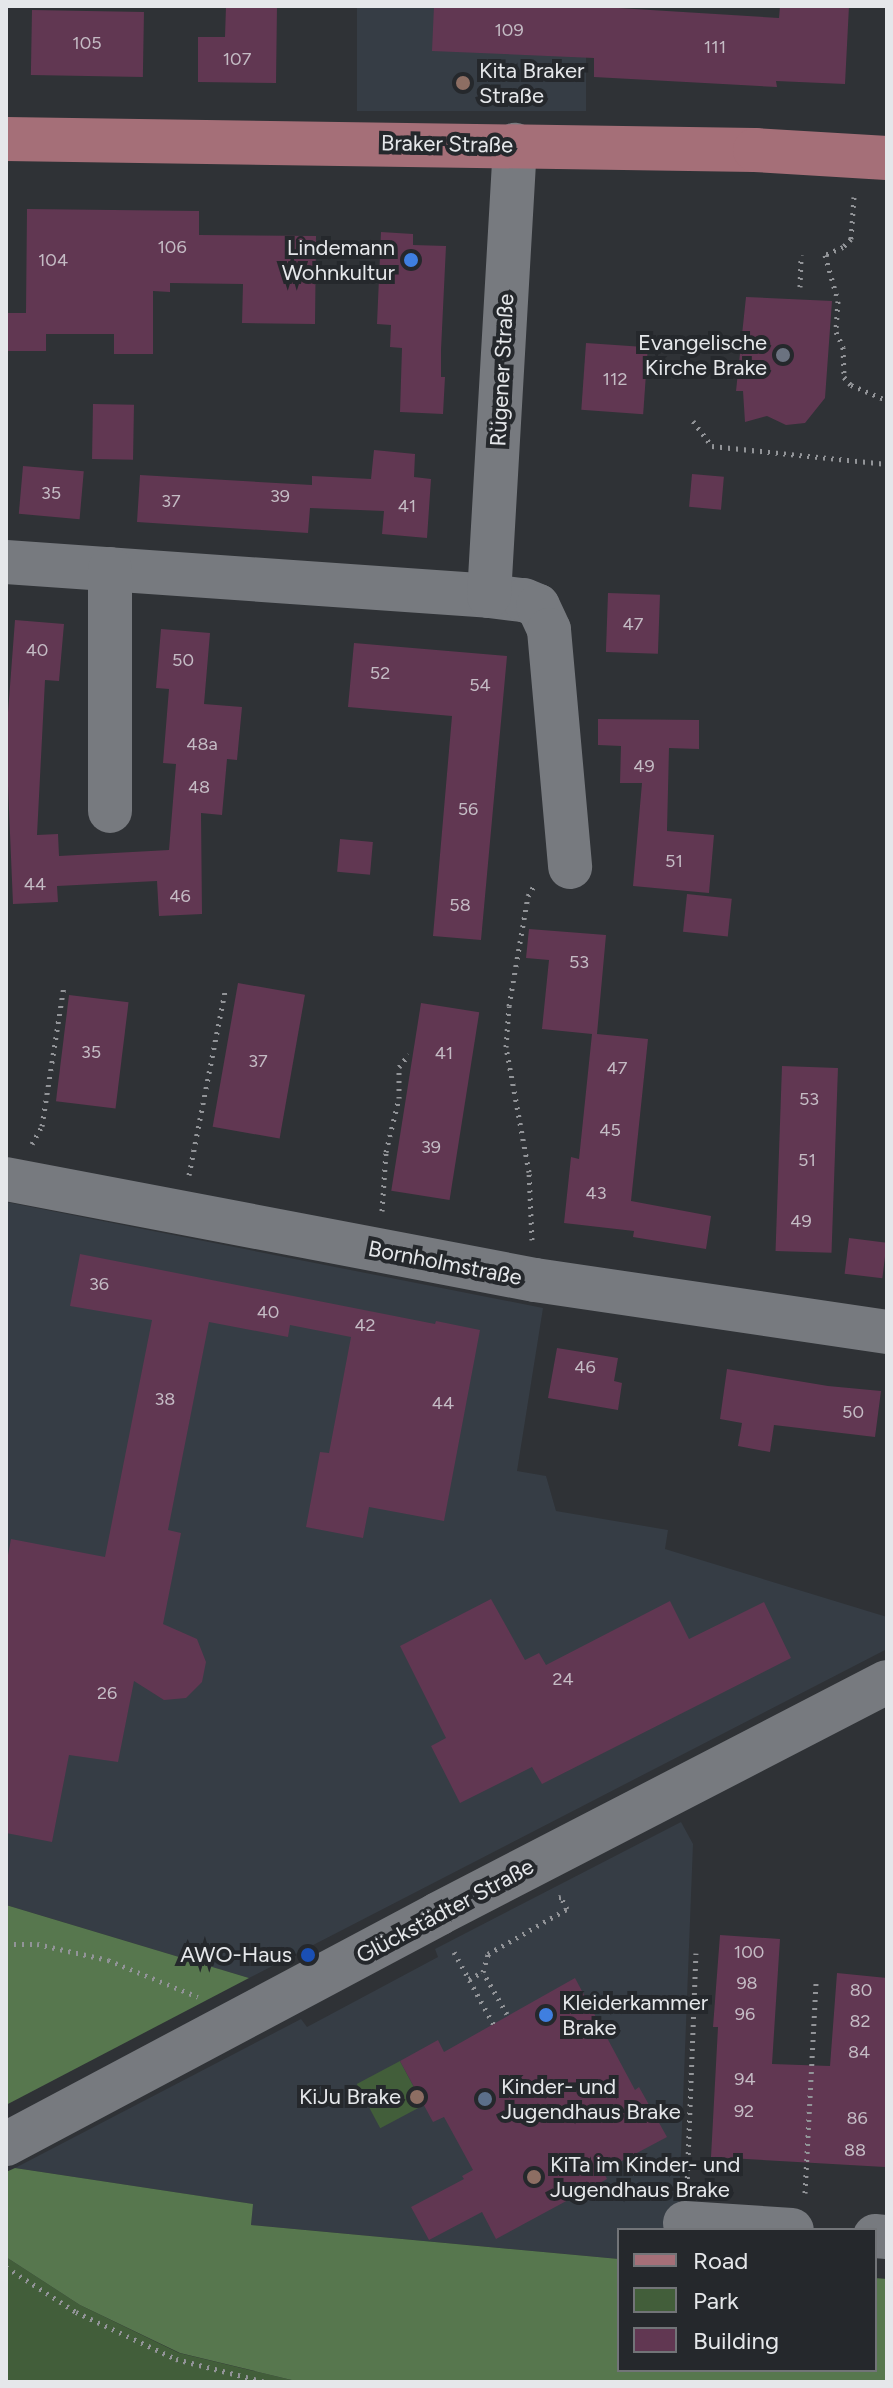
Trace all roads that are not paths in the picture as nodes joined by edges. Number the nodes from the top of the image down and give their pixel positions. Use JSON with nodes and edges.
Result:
{"nodes":[{"id":1,"x":6,"y":139,"type":"edge"},
{"id":2,"x":515,"y":145,"type":"junction"},
{"id":3,"x":872,"y":157,"type":"edge"},
{"id":4,"x":6,"y":562,"type":"edge"},
{"id":5,"x":110,"y":569,"type":"junction"},
{"id":6,"x":489,"y":596,"type":"junction"},
{"id":7,"x":110,"y":811,"type":"dead end"},
{"id":8,"x":570,"y":867,"type":"road end"},
{"id":9,"x":16,"y":1180,"type":"edge"},
{"id":10,"x":887,"y":1332,"type":"edge"},
{"id":11,"x":887,"y":1682,"type":"edge"},
{"id":12,"x":6,"y":2144,"type":"edge"},
{"id":13,"x":798,"y":2214,"type":"edge"},
{"id":14,"x":685,"y":2223,"type":"road end"}],
"edges":[{"from":1,"to":2,"type":"main road","name":"Braker Straße"},
{"from":2,"to":3,"type":"main road","name":"Braker Straße"},
{"from":2,"to":6,"type":"street","name":"Rügener Straße"},
{"from":4,"to":5,"type":"street"},
{"from":5,"to":6,"type":"street"},
{"from":5,"to":7,"type":"street"},
{"from":6,"to":8,"type":"street"},
{"from":9,"to":10,"type":"street","name":"Bornholmstraße"},
{"from":11,"to":12,"type":"street","name":"Glückstädter Straße"},
{"from":13,"to":14,"type":"street"}]}
